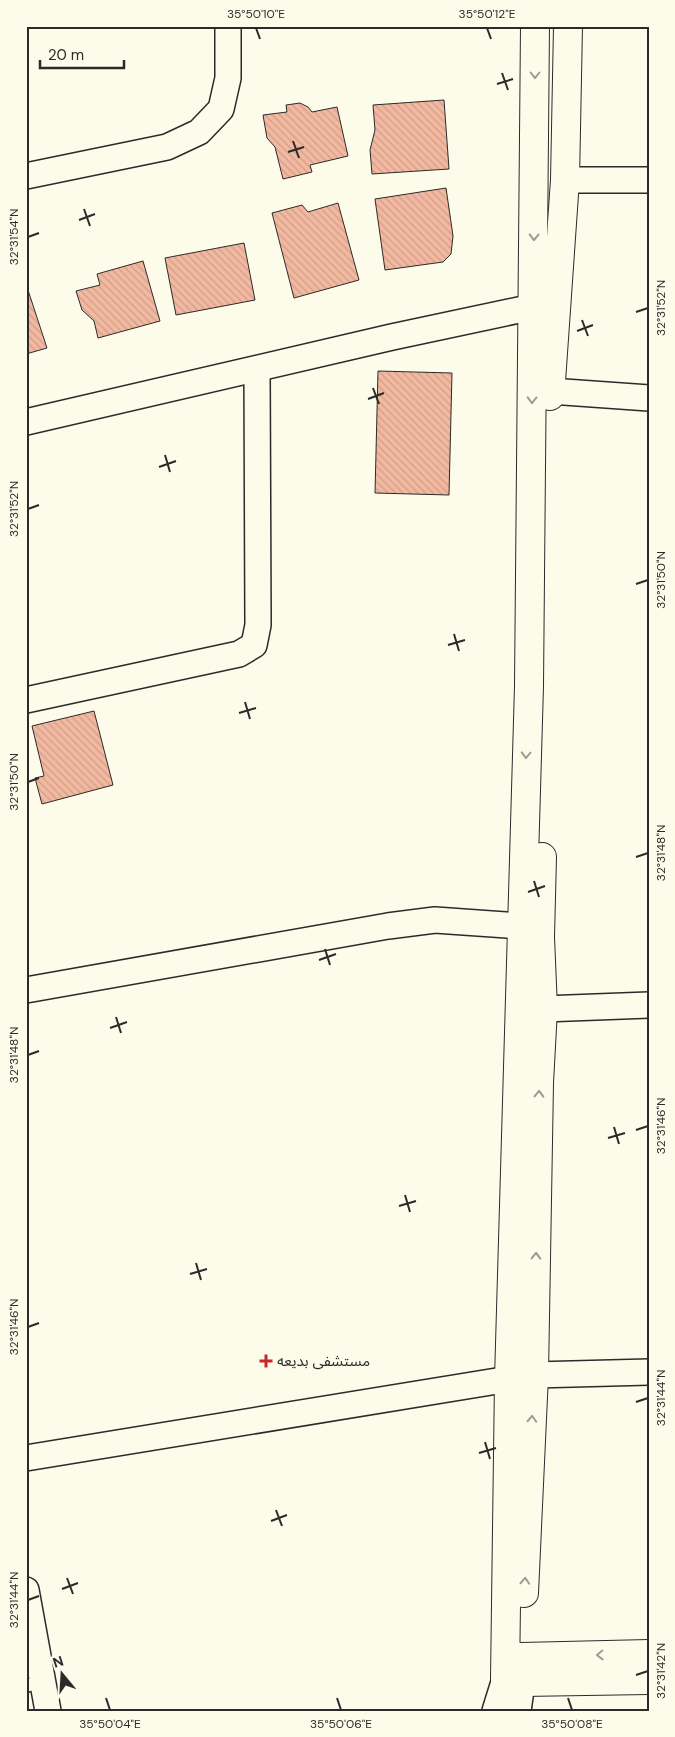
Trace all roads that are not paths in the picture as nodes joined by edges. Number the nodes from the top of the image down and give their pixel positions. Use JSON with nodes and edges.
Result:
{"nodes":[{"id":1,"x":228,"y":26,"type":"edge"},
{"id":2,"x":535,"y":26,"type":"edge"},
{"id":3,"x":568,"y":26,"type":"edge"},
{"id":4,"x":26,"y":176,"type":"edge"},
{"id":5,"x":565,"y":180,"type":"junction"},
{"id":6,"x":649,"y":180,"type":"edge"},
{"id":7,"x":534,"y":307,"type":"junction"},
{"id":8,"x":257,"y":368,"type":"junction"},
{"id":9,"x":550,"y":391,"type":"junction"},
{"id":10,"x":649,"y":398,"type":"edge"},
{"id":11,"x":26,"y":422,"type":"edge"},
{"id":12,"x":26,"y":700,"type":"edge"},
{"id":13,"x":530,"y":931,"type":"junction"},
{"id":14,"x":26,"y":990,"type":"edge"},
{"id":15,"x":649,"y":1005,"type":"edge"},
{"id":16,"x":543,"y":1009,"type":"junction"},
{"id":17,"x":649,"y":1372,"type":"edge"},
{"id":18,"x":522,"y":1377,"type":"junction"},
{"id":19,"x":26,"y":1458,"type":"edge"},
{"id":20,"x":27,"y":1595,"type":"edge"},
{"id":21,"x":649,"y":1654,"type":"edge"},
{"id":22,"x":514,"y":1668,"type":"junction"},
{"id":23,"x":649,"y":1680,"type":"edge"},
{"id":24,"x":35,"y":1683,"type":"edge"},
{"id":25,"x":48,"y":1711,"type":"edge"},
{"id":26,"x":495,"y":1711,"type":"edge"},
{"id":27,"x":518,"y":1711,"type":"edge"}],
"edges":[{"from":1,"to":4,"type":"street"},
{"from":2,"to":7,"type":"street","one_way":true},
{"from":3,"to":5,"type":"street"},
{"from":5,"to":6,"type":"street"},
{"from":5,"to":9,"type":"street"},
{"from":7,"to":8,"type":"street"},
{"from":7,"to":13,"type":"street","one_way":true},
{"from":8,"to":11,"type":"street"},
{"from":8,"to":12,"type":"street"},
{"from":9,"to":10,"type":"street"},
{"from":9,"to":13,"type":"street"},
{"from":13,"to":14,"type":"street"},
{"from":13,"to":16,"type":"street"},
{"from":13,"to":18,"type":"street"},
{"from":15,"to":16,"type":"street"},
{"from":18,"to":16,"type":"street","one_way":true},
{"from":17,"to":18,"type":"street"},
{"from":18,"to":19,"type":"street"},
{"from":18,"to":22,"type":"street"},
{"from":20,"to":24,"type":"street"},
{"from":21,"to":22,"type":"street","one_way":true},
{"from":22,"to":23,"type":"street"},
{"from":22,"to":26,"type":"street"},
{"from":22,"to":27,"type":"street"},
{"from":24,"to":25,"type":"street"}]}
